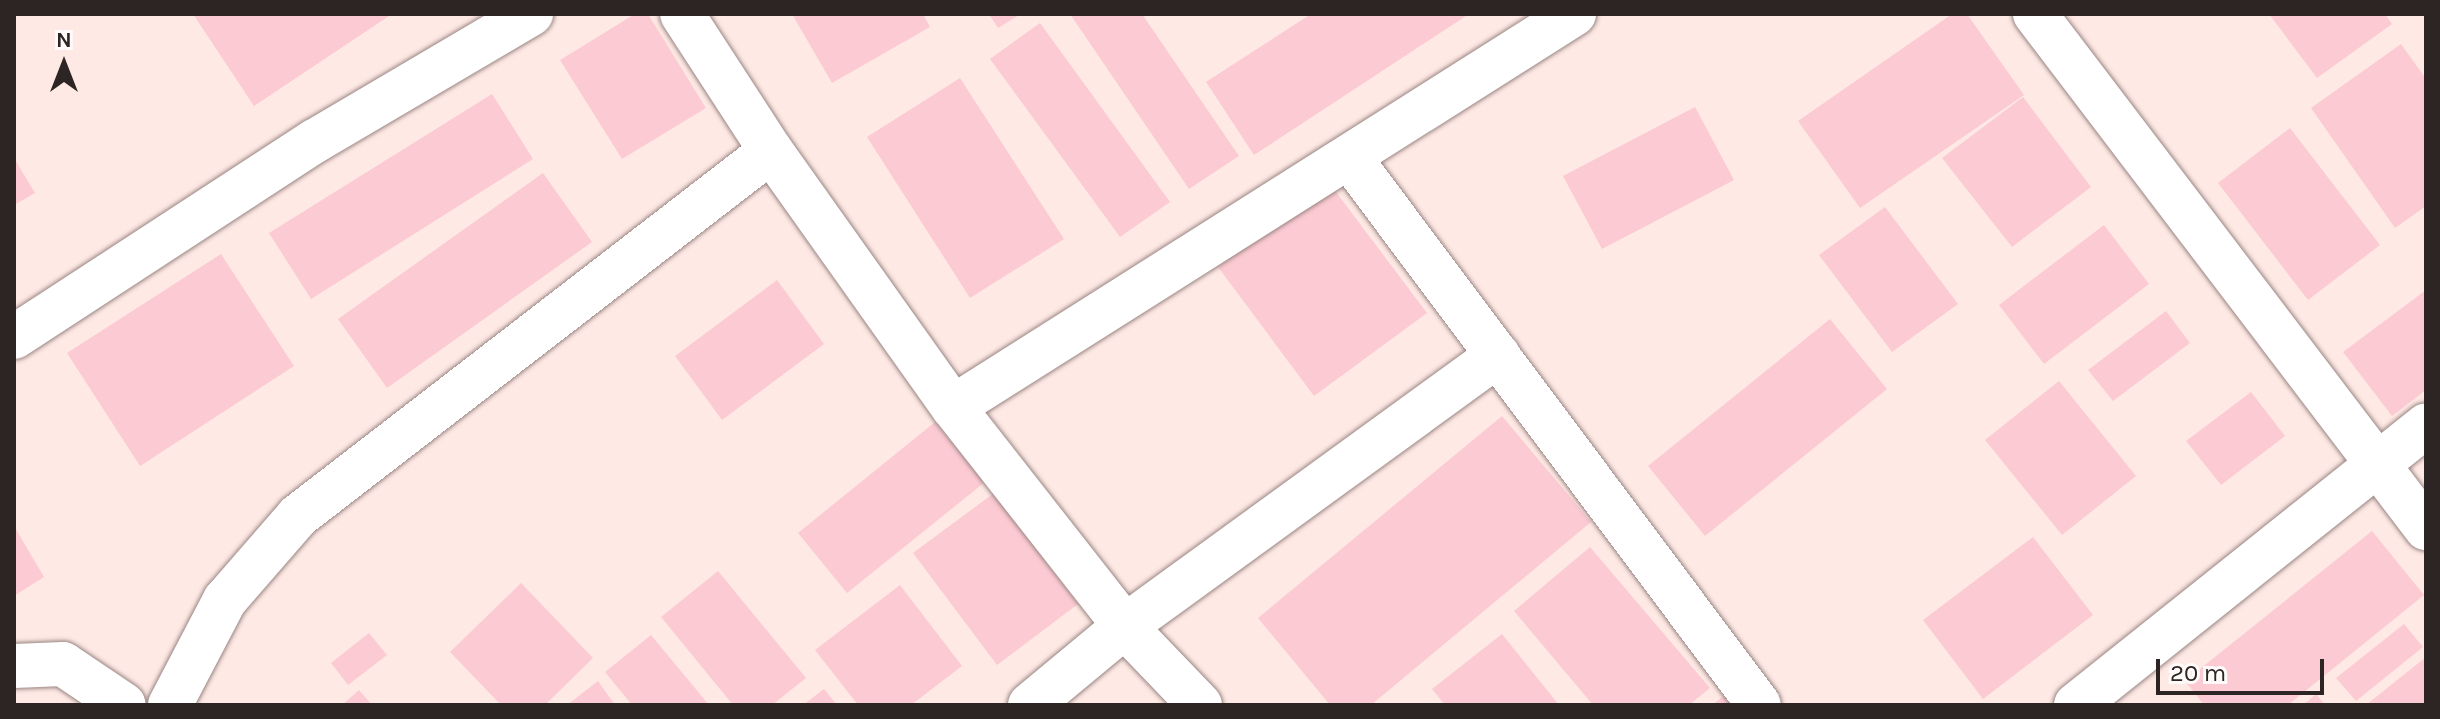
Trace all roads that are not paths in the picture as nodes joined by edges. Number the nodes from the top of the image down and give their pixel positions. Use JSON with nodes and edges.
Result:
{"nodes":[{"id":1,"x":531,"y":14,"type":"edge"},
{"id":2,"x":682,"y":14,"type":"edge"},
{"id":3,"x":2035,"y":14,"type":"edge"},
{"id":4,"x":1564,"y":16,"type":"edge"},
{"id":5,"x":771,"y":151,"type":"junction"},
{"id":6,"x":1349,"y":157,"type":"junction"},
{"id":7,"x":14,"y":337,"type":"edge"},
{"id":8,"x":1498,"y":355,"type":"junction"},
{"id":9,"x":953,"y":407,"type":"junction"},
{"id":10,"x":2426,"y":426,"type":"edge"},
{"id":11,"x":2377,"y":466,"type":"junction"},
{"id":12,"x":2426,"y":528,"type":"edge"},
{"id":13,"x":1125,"y":626,"type":"junction"},
{"id":14,"x":14,"y":666,"type":"edge"},
{"id":15,"x":124,"y":705,"type":"edge"},
{"id":16,"x":170,"y":705,"type":"edge"},
{"id":17,"x":1030,"y":705,"type":"edge"},
{"id":18,"x":1200,"y":705,"type":"edge"},
{"id":19,"x":1759,"y":705,"type":"edge"},
{"id":20,"x":2076,"y":705,"type":"edge"}],
"edges":[{"from":1,"to":7,"type":"street"},
{"from":2,"to":5,"type":"street"},
{"from":3,"to":11,"type":"street"},
{"from":4,"to":6,"type":"street"},
{"from":5,"to":9,"type":"street"},
{"from":5,"to":16,"type":"street"},
{"from":6,"to":8,"type":"street"},
{"from":6,"to":9,"type":"street"},
{"from":8,"to":13,"type":"street"},
{"from":8,"to":19,"type":"street"},
{"from":9,"to":13,"type":"street"},
{"from":10,"to":11,"type":"street"},
{"from":11,"to":12,"type":"street"},
{"from":11,"to":20,"type":"street"},
{"from":13,"to":17,"type":"street"},
{"from":13,"to":18,"type":"street"},
{"from":14,"to":15,"type":"street"}]}
